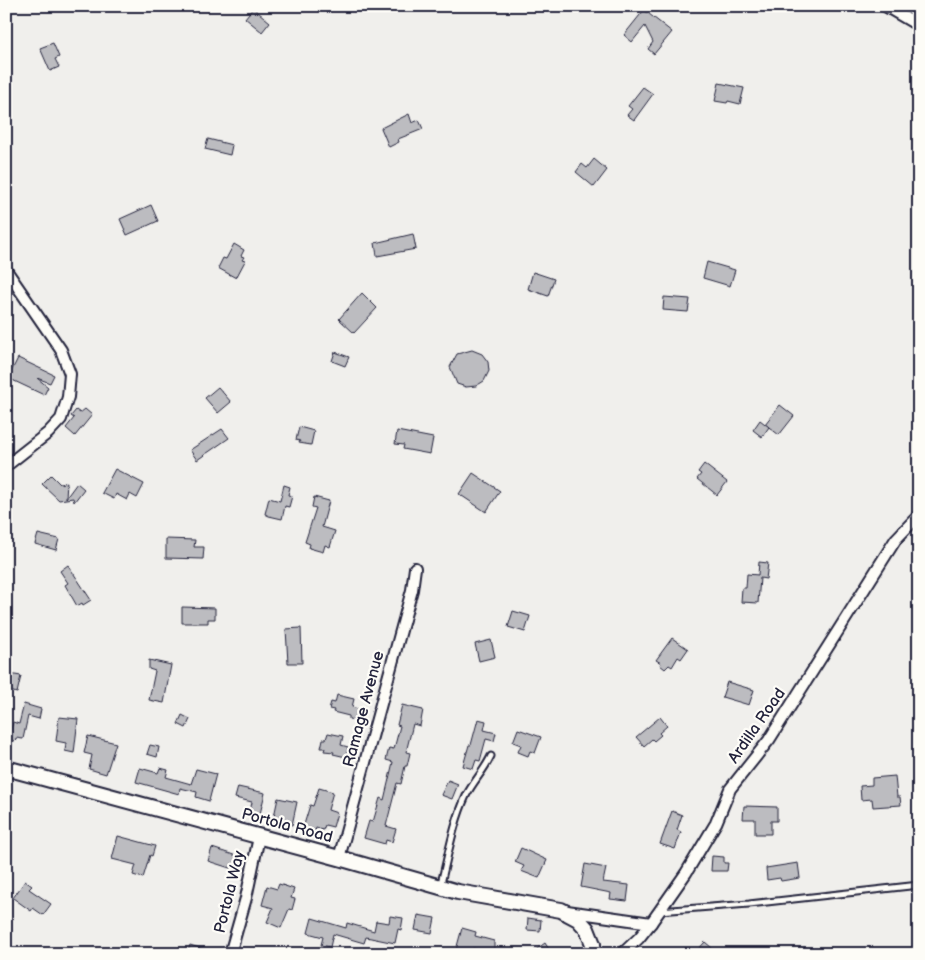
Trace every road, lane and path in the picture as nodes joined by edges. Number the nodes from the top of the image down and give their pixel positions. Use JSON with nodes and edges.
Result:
{"nodes":[{"id":1,"x":885,"y":6,"type":"edge"},
{"id":2,"x":919,"y":26,"type":"edge"},
{"id":3,"x":6,"y":270,"type":"edge"},
{"id":4,"x":6,"y":466,"type":"edge"},
{"id":5,"x":919,"y":516,"type":"edge"},
{"id":6,"x":415,"y":568,"type":"dead end"},
{"id":7,"x":491,"y":756,"type":"dead end"},
{"id":8,"x":6,"y":768,"type":"edge"},
{"id":9,"x":259,"y":837,"type":"junction"},
{"id":10,"x":340,"y":858,"type":"junction"},
{"id":11,"x":919,"y":885,"type":"edge"},
{"id":12,"x":440,"y":887,"type":"junction"},
{"id":13,"x":561,"y":910,"type":"junction"},
{"id":14,"x":659,"y":911,"type":"junction"},
{"id":15,"x":651,"y":923,"type":"junction"},
{"id":16,"x":230,"y":954,"type":"edge"},
{"id":17,"x":593,"y":954,"type":"edge"},
{"id":18,"x":622,"y":954,"type":"edge"}],
"edges":[{"from":1,"to":2,"type":"street"},
{"from":3,"to":4,"type":"street"},
{"from":5,"to":14,"type":"street","name":"Ardilla Road"},
{"from":6,"to":10,"type":"street","name":"Ramage Avenue"},
{"from":7,"to":12,"type":"lane"},
{"from":8,"to":9,"type":"street","name":"Portola Road"},
{"from":9,"to":10,"type":"street","name":"Portola Road"},
{"from":9,"to":16,"type":"street","name":"Portola Way"},
{"from":10,"to":12,"type":"street","name":"Portola Road"},
{"from":11,"to":14,"type":"lane"},
{"from":12,"to":13,"type":"street","name":"Portola Road"},
{"from":13,"to":15,"type":"street","name":"Portola Road"},
{"from":13,"to":17,"type":"street","name":"Portola Road"},
{"from":14,"to":15,"type":"street","name":"Ardilla Road"},
{"from":15,"to":18,"type":"street","name":"Ardilla Road"}]}
